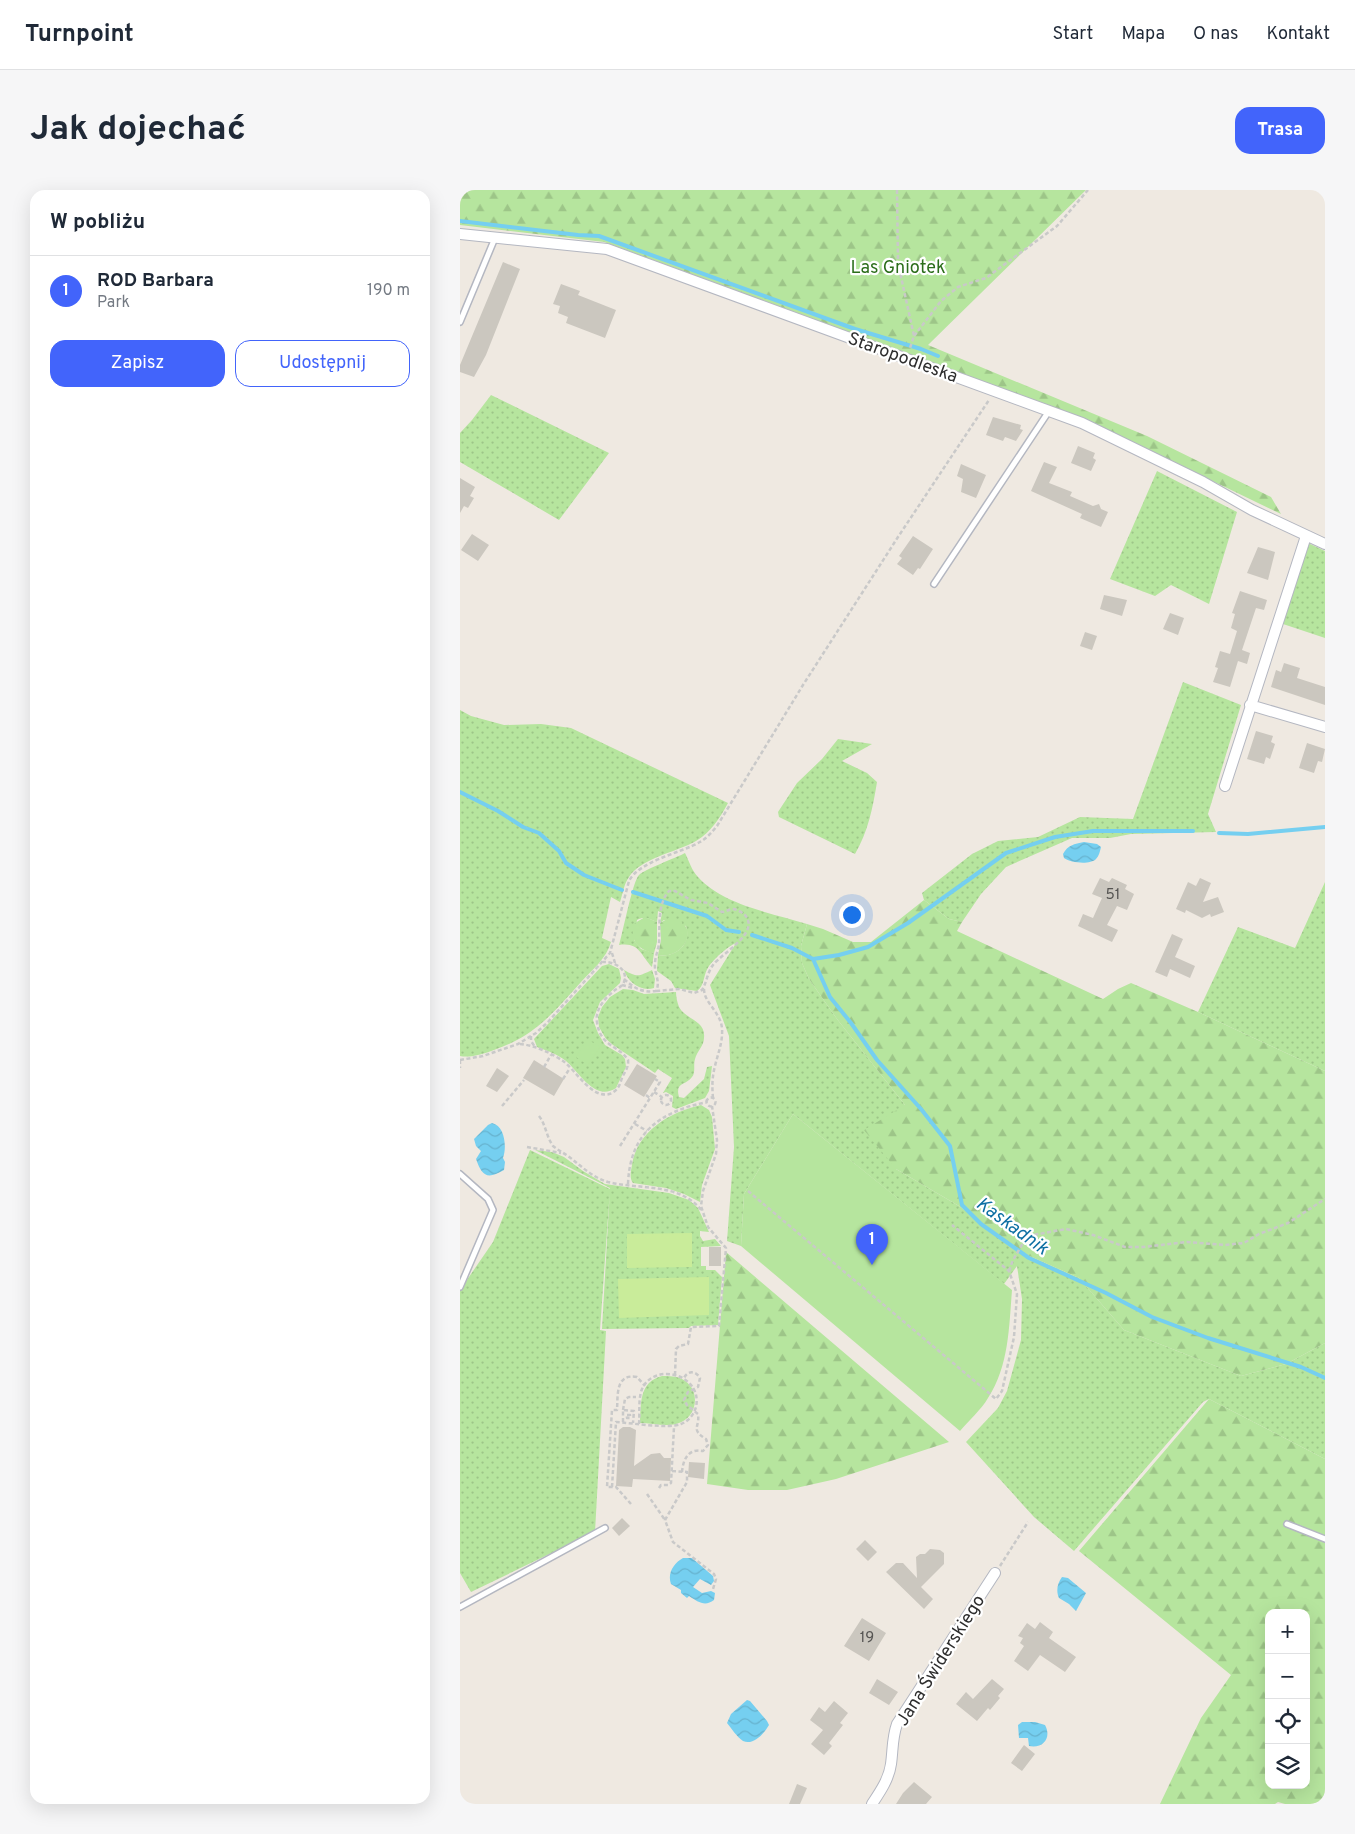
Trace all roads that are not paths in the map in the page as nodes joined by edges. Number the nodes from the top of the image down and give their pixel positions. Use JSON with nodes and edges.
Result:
{"nodes":[{"id":1,"x":460,"y":234,"type":"edge"},
{"id":2,"x":496,"y":238,"type":"junction"},
{"id":3,"x":460,"y":322,"type":"edge"},
{"id":4,"x":1050,"y":411,"type":"junction"},
{"id":5,"x":1306,"y":536,"type":"junction"},
{"id":6,"x":1325,"y":544,"type":"edge"},
{"id":7,"x":934,"y":584,"type":"dead end"},
{"id":8,"x":1250,"y":705,"type":"junction"},
{"id":9,"x":1325,"y":726,"type":"edge"},
{"id":10,"x":1225,"y":786,"type":"dead end"},
{"id":11,"x":460,"y":1174,"type":"edge"},
{"id":12,"x":460,"y":1287,"type":"edge"},
{"id":13,"x":1287,"y":1524,"type":"dead end"},
{"id":14,"x":605,"y":1528,"type":"dead end"},
{"id":15,"x":1325,"y":1538,"type":"edge"},
{"id":16,"x":995,"y":1573,"type":"road end"},
{"id":17,"x":460,"y":1606,"type":"edge"},
{"id":18,"x":872,"y":1804,"type":"edge"}],
"edges":[{"from":1,"to":2,"type":"street","name":"Staropodleska"},
{"from":2,"to":3,"type":"lane"},
{"from":2,"to":4,"type":"street","name":"Staropodleska"},
{"from":4,"to":5,"type":"street","name":"Staropodleska"},
{"from":4,"to":7,"type":"lane"},
{"from":5,"to":6,"type":"street","name":"Staropodleska"},
{"from":5,"to":8,"type":"street"},
{"from":8,"to":9,"type":"street"},
{"from":8,"to":10,"type":"street"},
{"from":11,"to":12,"type":"lane"},
{"from":13,"to":15,"type":"lane"},
{"from":14,"to":17,"type":"lane"},
{"from":16,"to":18,"type":"street","name":"Jana Świderskiego"}]}
